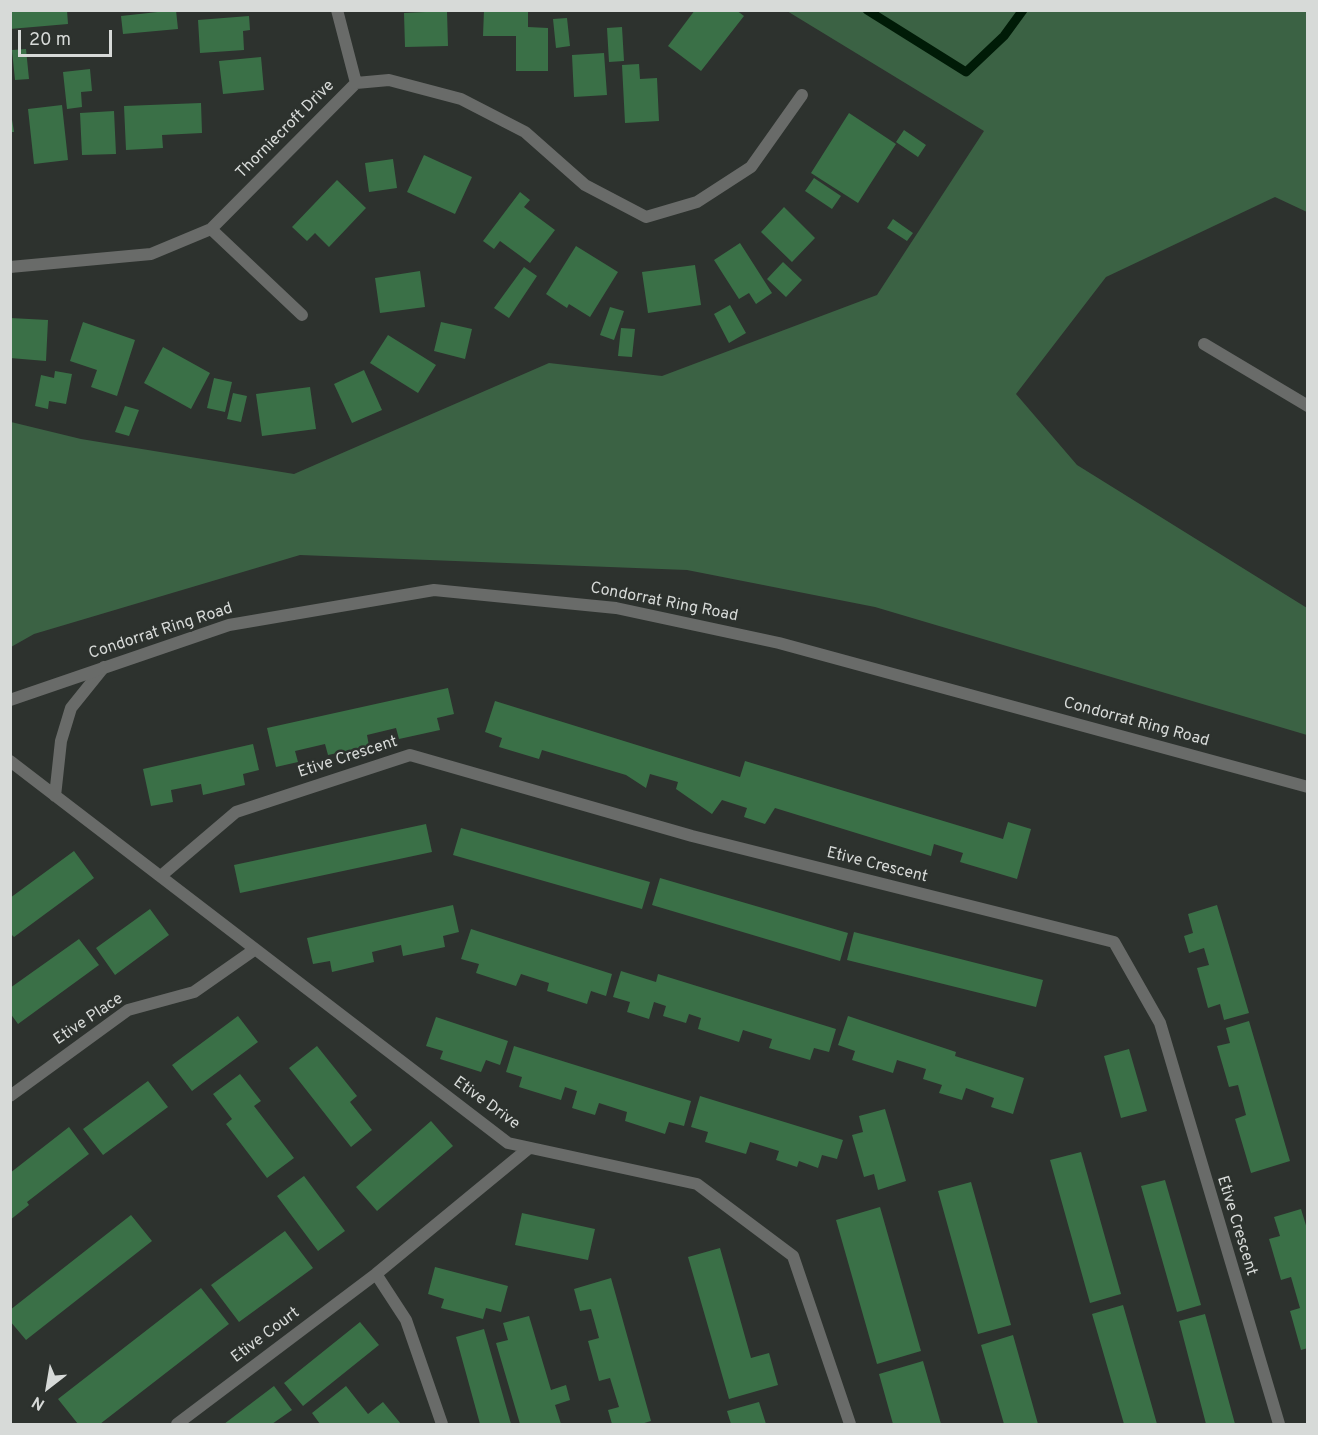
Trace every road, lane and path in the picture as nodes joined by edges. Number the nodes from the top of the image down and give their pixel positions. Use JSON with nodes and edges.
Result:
{"nodes":[{"id":1,"x":337,"y":10,"type":"edge"},
{"id":2,"x":356,"y":83,"type":"junction"},
{"id":3,"x":802,"y":95,"type":"dead end"},
{"id":4,"x":211,"y":229,"type":"junction"},
{"id":5,"x":10,"y":267,"type":"edge"},
{"id":6,"x":302,"y":315,"type":"dead end"},
{"id":7,"x":1204,"y":344,"type":"dead end"},
{"id":8,"x":1308,"y":406,"type":"edge"},
{"id":9,"x":104,"y":667,"type":"junction"},
{"id":10,"x":10,"y":700,"type":"edge"},
{"id":11,"x":10,"y":761,"type":"edge"},
{"id":12,"x":1308,"y":787,"type":"edge"},
{"id":13,"x":55,"y":796,"type":"junction"},
{"id":14,"x":162,"y":875,"type":"junction"},
{"id":15,"x":254,"y":950,"type":"junction"},
{"id":16,"x":10,"y":1096,"type":"edge"},
{"id":17,"x":529,"y":1148,"type":"junction"},
{"id":18,"x":376,"y":1274,"type":"junction"},
{"id":19,"x":177,"y":1425,"type":"edge"},
{"id":20,"x":442,"y":1425,"type":"edge"},
{"id":21,"x":850,"y":1425,"type":"edge"},
{"id":22,"x":1279,"y":1425,"type":"edge"}],
"edges":[{"from":1,"to":2,"type":"street"},
{"from":2,"to":3,"type":"street","name":"Thorniecroft Drive"},
{"from":2,"to":4,"type":"street","name":"Thorniecroft Drive"},
{"from":4,"to":5,"type":"street","name":"Thorniecroft Drive"},
{"from":4,"to":6,"type":"street"},
{"from":7,"to":8,"type":"street"},
{"from":9,"to":10,"type":"street","name":"Condorrat Ring Road"},
{"from":9,"to":12,"type":"street","name":"Condorrat Ring Road"},
{"from":9,"to":13,"type":"street"},
{"from":11,"to":13,"type":"street","name":"Etive Drive"},
{"from":13,"to":14,"type":"street","name":"Etive Drive"},
{"from":14,"to":15,"type":"street","name":"Etive Drive"},
{"from":14,"to":22,"type":"street","name":"Etive Crescent"},
{"from":15,"to":16,"type":"street","name":"Etive Place"},
{"from":15,"to":17,"type":"street","name":"Etive Drive"},
{"from":17,"to":18,"type":"street","name":"Etive Court"},
{"from":17,"to":21,"type":"street","name":"Etive Drive"},
{"from":18,"to":19,"type":"street","name":"Etive Court"},
{"from":18,"to":20,"type":"street"}]}
